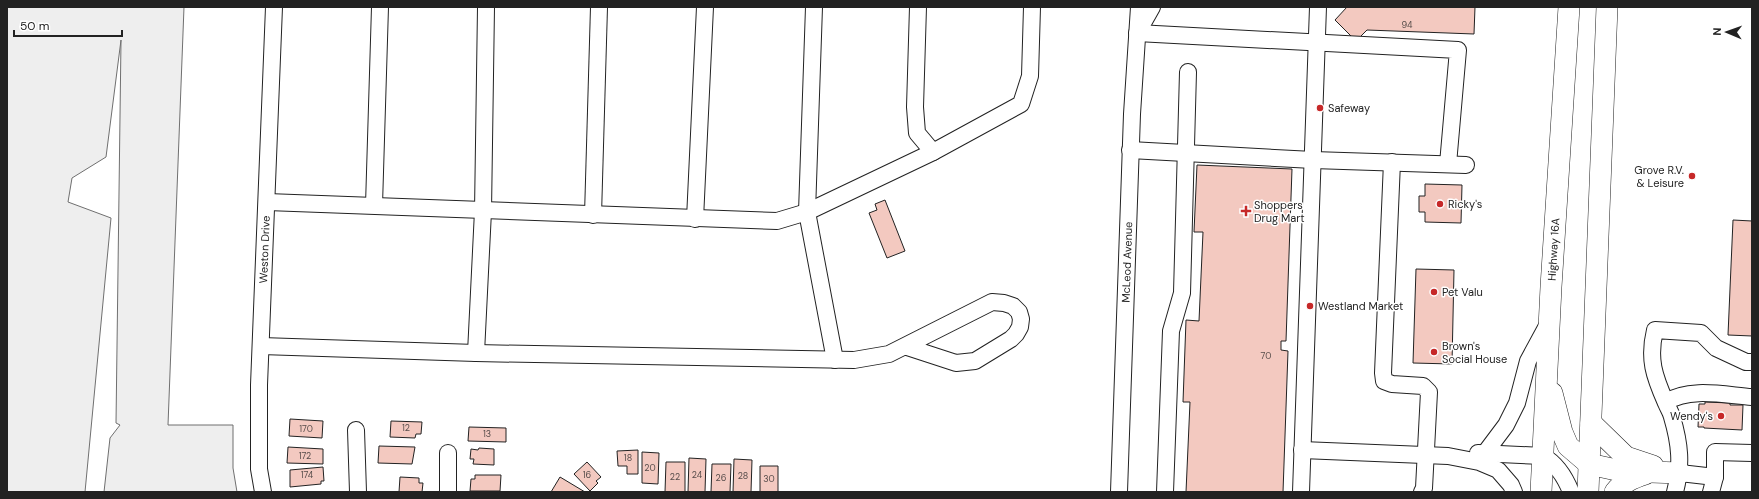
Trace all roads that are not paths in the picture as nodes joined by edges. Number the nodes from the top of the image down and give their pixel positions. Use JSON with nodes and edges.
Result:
{"nodes":[{"id":1,"x":274,"y":7,"type":"edge"},
{"id":2,"x":380,"y":7,"type":"edge"},
{"id":3,"x":486,"y":7,"type":"edge"},
{"id":4,"x":599,"y":7,"type":"edge"},
{"id":5,"x":705,"y":7,"type":"edge"},
{"id":6,"x":814,"y":7,"type":"edge"},
{"id":7,"x":918,"y":7,"type":"edge"},
{"id":8,"x":1032,"y":7,"type":"edge"},
{"id":9,"x":1139,"y":7,"type":"edge"},
{"id":10,"x":1152,"y":7,"type":"edge"},
{"id":11,"x":1318,"y":7,"type":"edge"},
{"id":12,"x":1569,"y":7,"type":"edge"},
{"id":13,"x":1607,"y":7,"type":"edge"},
{"id":14,"x":1137,"y":33,"type":"junction"},
{"id":15,"x":1317,"y":43,"type":"junction"},
{"id":16,"x":1188,"y":72,"type":"dead end"},
{"id":17,"x":1130,"y":150,"type":"junction"},
{"id":18,"x":933,"y":152,"type":"junction"},
{"id":19,"x":1186,"y":153,"type":"junction"},
{"id":20,"x":1313,"y":160,"type":"junction"},
{"id":21,"x":1392,"y":162,"type":"junction"},
{"id":22,"x":1448,"y":164,"type":"junction"},
{"id":23,"x":1466,"y":165,"type":"dead end"},
{"id":24,"x":267,"y":202,"type":"junction"},
{"id":25,"x":374,"y":206,"type":"junction"},
{"id":26,"x":482,"y":211,"type":"junction"},
{"id":27,"x":808,"y":212,"type":"junction"},
{"id":28,"x":593,"y":215,"type":"junction"},
{"id":29,"x":695,"y":219,"type":"junction"},
{"id":30,"x":1549,"y":323,"type":"junction"},
{"id":31,"x":261,"y":346,"type":"junction"},
{"id":32,"x":906,"y":347,"type":"junction"},
{"id":33,"x":476,"y":353,"type":"junction"},
{"id":34,"x":835,"y":360,"type":"junction"},
{"id":35,"x":1752,"y":362,"type":"edge"},
{"id":36,"x":1547,"y":369,"type":"junction"},
{"id":37,"x":1752,"y":397,"type":"edge"},
{"id":38,"x":1666,"y":402,"type":"junction"},
{"id":39,"x":1591,"y":423,"type":"junction"},
{"id":40,"x":356,"y":430,"type":"dead end"},
{"id":41,"x":1302,"y":450,"type":"junction"},
{"id":42,"x":448,"y":453,"type":"dead end"},
{"id":43,"x":1485,"y":453,"type":"junction"},
{"id":44,"x":1752,"y":453,"type":"edge"},
{"id":45,"x":1426,"y":454,"type":"junction"},
{"id":46,"x":1448,"y":456,"type":"junction"},
{"id":47,"x":1543,"y":456,"type":"junction"},
{"id":48,"x":1589,"y":464,"type":"junction"},
{"id":49,"x":1652,"y":472,"type":"junction"},
{"id":50,"x":1677,"y":483,"type":"edge"},
{"id":51,"x":1713,"y":484,"type":"edge"},
{"id":52,"x":263,"y":492,"type":"edge"},
{"id":53,"x":358,"y":492,"type":"edge"},
{"id":54,"x":448,"y":492,"type":"edge"},
{"id":55,"x":1118,"y":492,"type":"edge"},
{"id":56,"x":1165,"y":492,"type":"edge"},
{"id":57,"x":1301,"y":492,"type":"edge"},
{"id":58,"x":1422,"y":492,"type":"edge"},
{"id":59,"x":1514,"y":492,"type":"edge"},
{"id":60,"x":1541,"y":492,"type":"edge"},
{"id":61,"x":1571,"y":492,"type":"edge"},
{"id":62,"x":1588,"y":492,"type":"edge"},
{"id":63,"x":1615,"y":492,"type":"edge"}],
"edges":[{"from":1,"to":24,"type":"street","name":"Weston Drive"},
{"from":2,"to":25,"type":"street"},
{"from":3,"to":26,"type":"street"},
{"from":4,"to":28,"type":"street"},
{"from":5,"to":29,"type":"street"},
{"from":6,"to":27,"type":"street"},
{"from":7,"to":18,"type":"street"},
{"from":8,"to":18,"type":"street"},
{"from":9,"to":14,"type":"street","name":"McLeod Avenue"},
{"from":10,"to":14,"type":"street","name":"McLeod Avenue"},
{"from":11,"to":15,"type":"street"},
{"from":12,"to":30,"type":"main road","name":"Highway 16A"},
{"from":13,"to":39,"type":"main road"},
{"from":14,"to":15,"type":"street"},
{"from":14,"to":17,"type":"street","name":"McLeod Avenue"},
{"from":15,"to":20,"type":"street"},
{"from":15,"to":22,"type":"street"},
{"from":16,"to":19,"type":"street"},
{"from":17,"to":19,"type":"street"},
{"from":17,"to":55,"type":"street","name":"McLeod Avenue"},
{"from":18,"to":27,"type":"street"},
{"from":19,"to":20,"type":"street"},
{"from":19,"to":56,"type":"street"},
{"from":20,"to":21,"type":"street"},
{"from":20,"to":41,"type":"street"},
{"from":21,"to":22,"type":"street"},
{"from":21,"to":45,"type":"street"},
{"from":22,"to":23,"type":"street"},
{"from":24,"to":25,"type":"street"},
{"from":24,"to":31,"type":"street","name":"Weston Drive"},
{"from":25,"to":26,"type":"street"},
{"from":26,"to":28,"type":"street"},
{"from":26,"to":33,"type":"street"},
{"from":27,"to":29,"type":"street"},
{"from":27,"to":34,"type":"street"},
{"from":28,"to":29,"type":"street"},
{"from":30,"to":36,"type":"main road","name":"Highway 16A"},
{"from":30,"to":43,"type":"street"},
{"from":31,"to":33,"type":"street"},
{"from":31,"to":52,"type":"street","name":"Weston Drive"},
{"from":32,"to":32,"type":"street"},
{"from":32,"to":34,"type":"street"},
{"from":33,"to":34,"type":"street"},
{"from":35,"to":38,"type":"street"},
{"from":36,"to":47,"type":"main road","name":"Highway 16A"},
{"from":36,"to":48,"type":"main road"},
{"from":37,"to":38,"type":"street"},
{"from":38,"to":50,"type":"street"},
{"from":39,"to":48,"type":"main road"},
{"from":39,"to":50,"type":"main road"},
{"from":40,"to":53,"type":"street"},
{"from":41,"to":45,"type":"street"},
{"from":41,"to":57,"type":"street"},
{"from":42,"to":54,"type":"street"},
{"from":43,"to":46,"type":"street"},
{"from":43,"to":47,"type":"street"},
{"from":44,"to":51,"type":"street"},
{"from":45,"to":46,"type":"street"},
{"from":45,"to":58,"type":"street"},
{"from":46,"to":59,"type":"street"},
{"from":47,"to":60,"type":"main road","name":"Highway 16A"},
{"from":47,"to":61,"type":"street"},
{"from":48,"to":49,"type":"main road"},
{"from":48,"to":62,"type":"main road"},
{"from":49,"to":50,"type":"main road"},
{"from":49,"to":63,"type":"main road"},
{"from":50,"to":51,"type":"street"}]}
